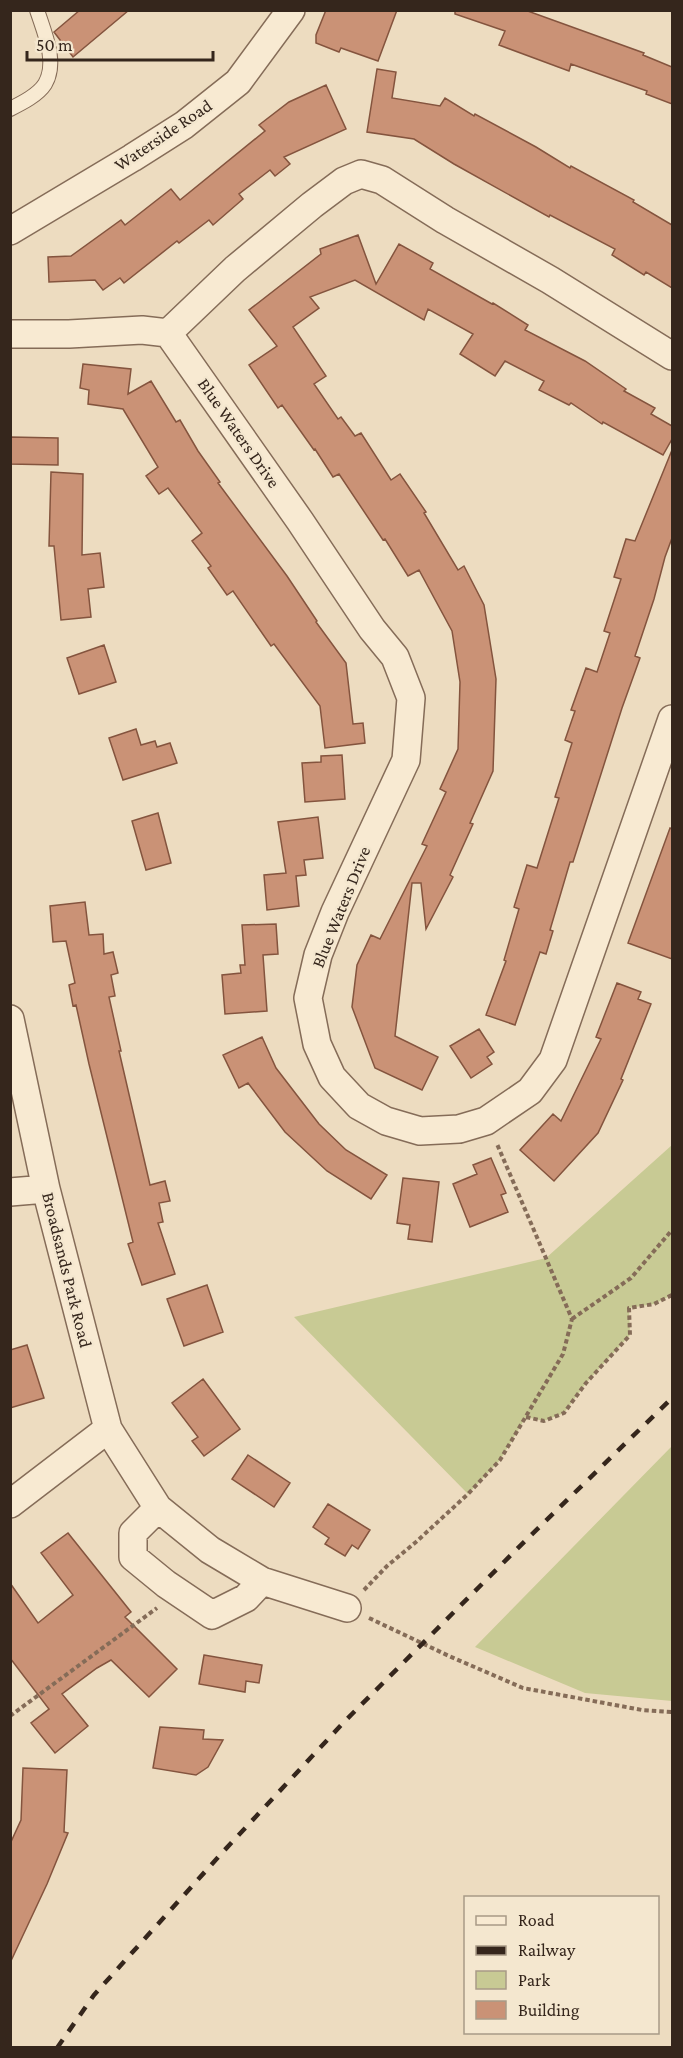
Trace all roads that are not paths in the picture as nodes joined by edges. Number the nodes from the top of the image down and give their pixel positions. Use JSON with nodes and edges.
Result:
{"nodes":[{"id":1,"x":37,"y":10,"type":"edge"},
{"id":2,"x":291,"y":10,"type":"edge"},
{"id":3,"x":10,"y":110,"type":"edge"},
{"id":4,"x":10,"y":231,"type":"edge"},
{"id":5,"x":168,"y":333,"type":"junction"},
{"id":6,"x":10,"y":334,"type":"edge"},
{"id":7,"x":672,"y":356,"type":"edge"},
{"id":8,"x":672,"y":718,"type":"edge"},
{"id":9,"x":10,"y":1019,"type":"edge"},
{"id":10,"x":46,"y":1189,"type":"junction"},
{"id":11,"x":10,"y":1192,"type":"edge"},
{"id":12,"x":108,"y":1429,"type":"junction"},
{"id":13,"x":10,"y":1504,"type":"edge"},
{"id":14,"x":158,"y":1508,"type":"junction"},
{"id":15,"x":262,"y":1581,"type":"junction"},
{"id":16,"x":347,"y":1608,"type":"road end"}],
"edges":[{"from":1,"to":3,"type":"lane"},
{"from":2,"to":4,"type":"street","name":"Waterside Road"},
{"from":5,"to":6,"type":"street"},
{"from":5,"to":7,"type":"street"},
{"from":5,"to":8,"type":"street","name":"Blue Waters Drive"},
{"from":9,"to":10,"type":"street","name":"Broadsands Park Road"},
{"from":10,"to":11,"type":"street"},
{"from":10,"to":12,"type":"street","name":"Broadsands Park Road"},
{"from":12,"to":13,"type":"street"},
{"from":12,"to":14,"type":"street","name":"Broadsands Park Road"},
{"from":14,"to":15,"type":"street","name":"Broadsands Park Road"},
{"from":14,"to":15,"type":"street"},
{"from":15,"to":16,"type":"street","name":"Broadsands Park Road"}]}
